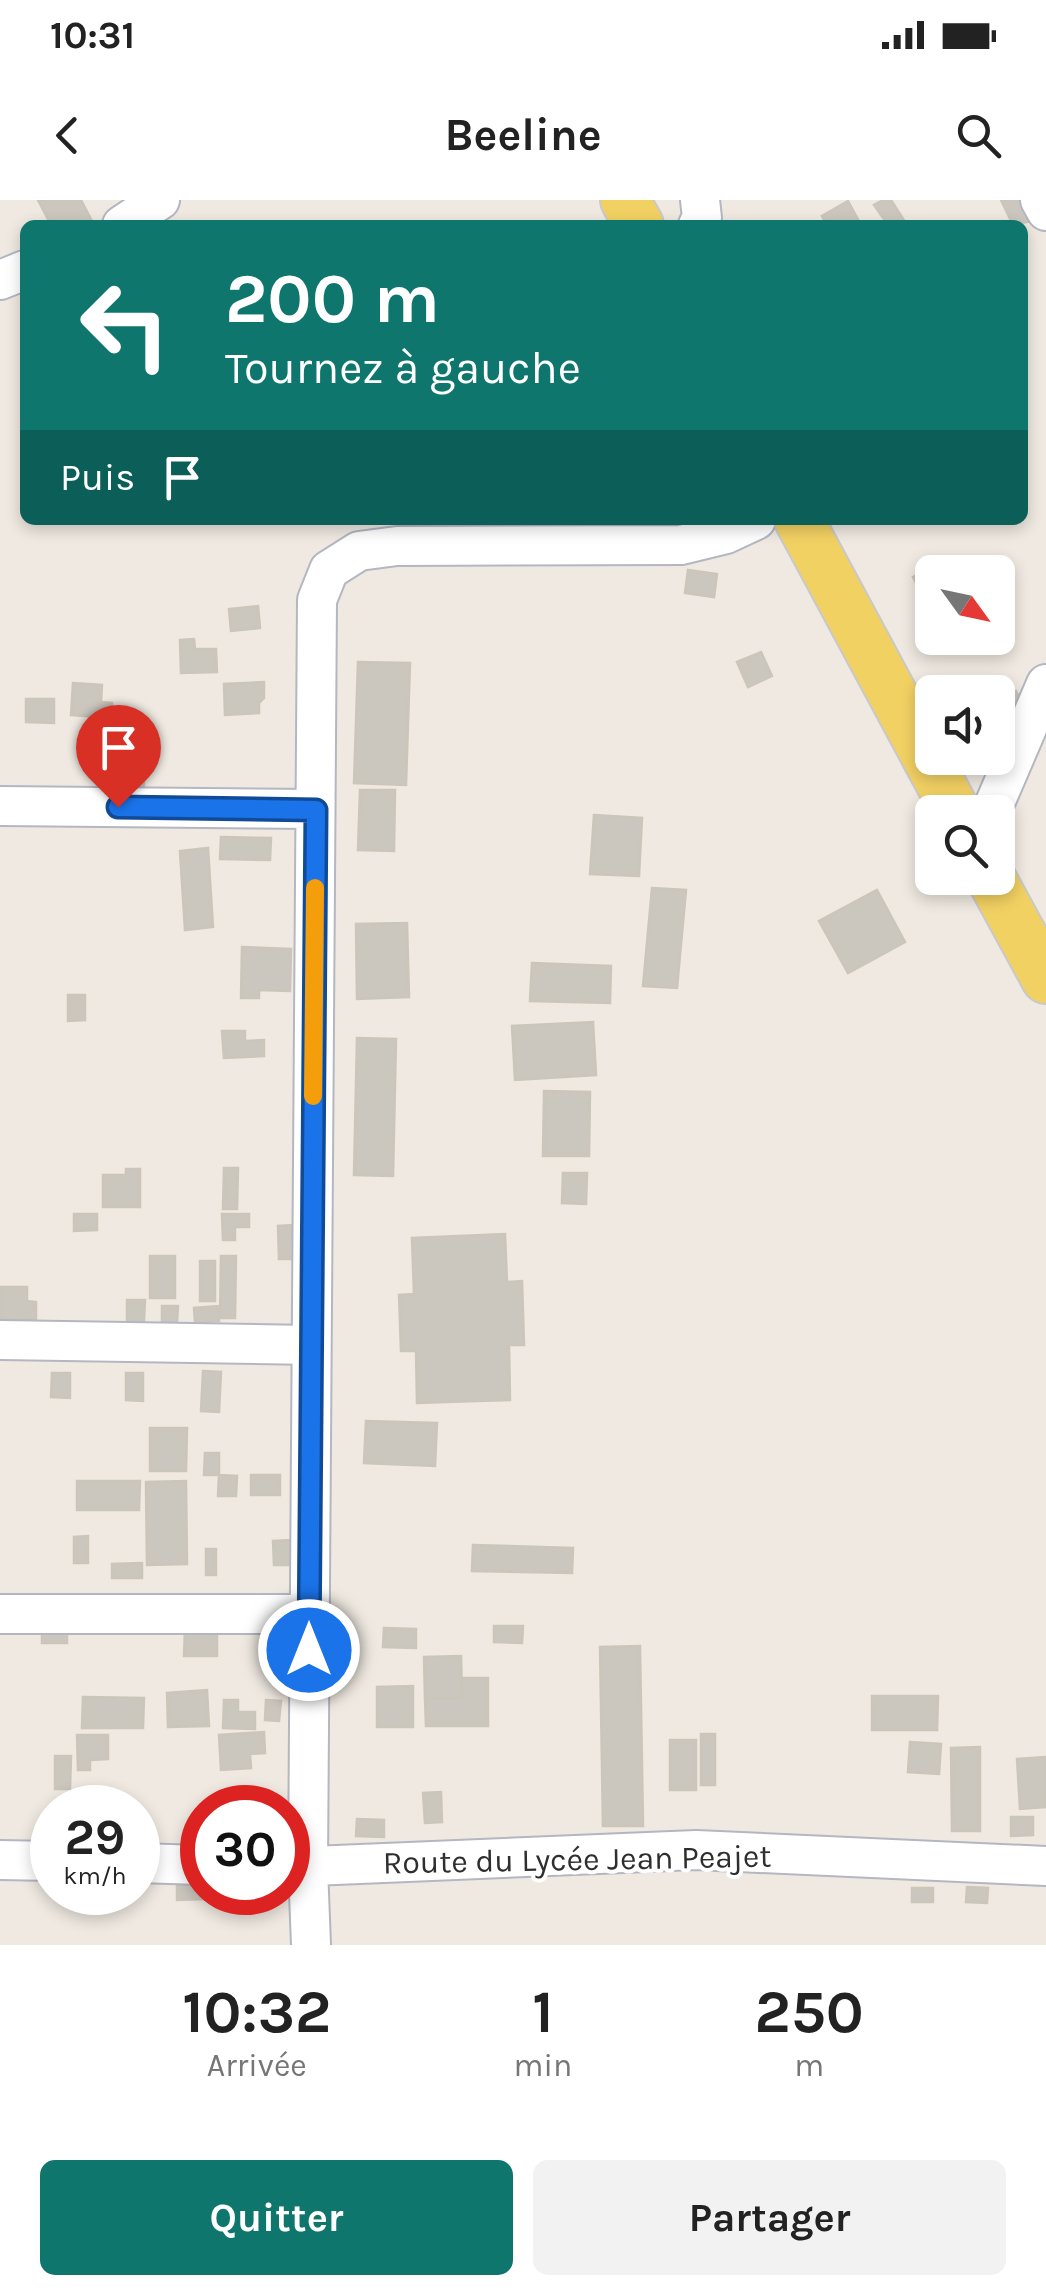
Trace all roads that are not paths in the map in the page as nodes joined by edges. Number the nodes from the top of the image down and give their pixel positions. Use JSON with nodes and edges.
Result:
{"nodes":[{"id":1,"x":160,"y":200,"type":"edge"},
{"id":2,"x":1040,"y":200,"type":"edge"},
{"id":3,"x":1046,"y":211,"type":"edge"},
{"id":4,"x":130,"y":220,"type":"edge"},
{"id":5,"x":745,"y":525,"type":"edge"},
{"id":6,"x":802,"y":525,"type":"edge"},
{"id":7,"x":1046,"y":684,"type":"edge"},
{"id":8,"x":947,"y":795,"type":"edge"},
{"id":9,"x":998,"y":795,"type":"edge"},
{"id":10,"x":0,"y":806,"type":"edge"},
{"id":11,"x":316,"y":810,"type":"junction"},
{"id":12,"x":1001,"y":895,"type":"edge"},
{"id":13,"x":1046,"y":978,"type":"edge"},
{"id":14,"x":0,"y":1340,"type":"edge"},
{"id":15,"x":311,"y":1345,"type":"junction"},
{"id":16,"x":0,"y":1614,"type":"edge"},
{"id":17,"x":310,"y":1614,"type":"junction"},
{"id":18,"x":302,"y":1785,"type":"edge"},
{"id":19,"x":0,"y":1860,"type":"edge"},
{"id":20,"x":30,"y":1861,"type":"edge"},
{"id":21,"x":310,"y":1866,"type":"edge"},
{"id":22,"x":1046,"y":1866,"type":"edge"},
{"id":23,"x":305,"y":1915,"type":"edge"},
{"id":24,"x":310,"y":1945,"type":"edge"}],
"edges":[{"from":1,"to":4,"type":"street"},
{"from":2,"to":3,"type":"street"},
{"from":5,"to":11,"type":"street"},
{"from":6,"to":8,"type":"main road"},
{"from":7,"to":9,"type":"street"},
{"from":10,"to":11,"type":"street"},
{"from":11,"to":15,"type":"street"},
{"from":12,"to":13,"type":"main road"},
{"from":14,"to":15,"type":"street"},
{"from":15,"to":17,"type":"street"},
{"from":16,"to":17,"type":"street"},
{"from":17,"to":18,"type":"street"},
{"from":19,"to":20,"type":"street"},
{"from":21,"to":22,"type":"street","name":"Route du Lycée Jean Peajet"},
{"from":23,"to":24,"type":"street"}]}
